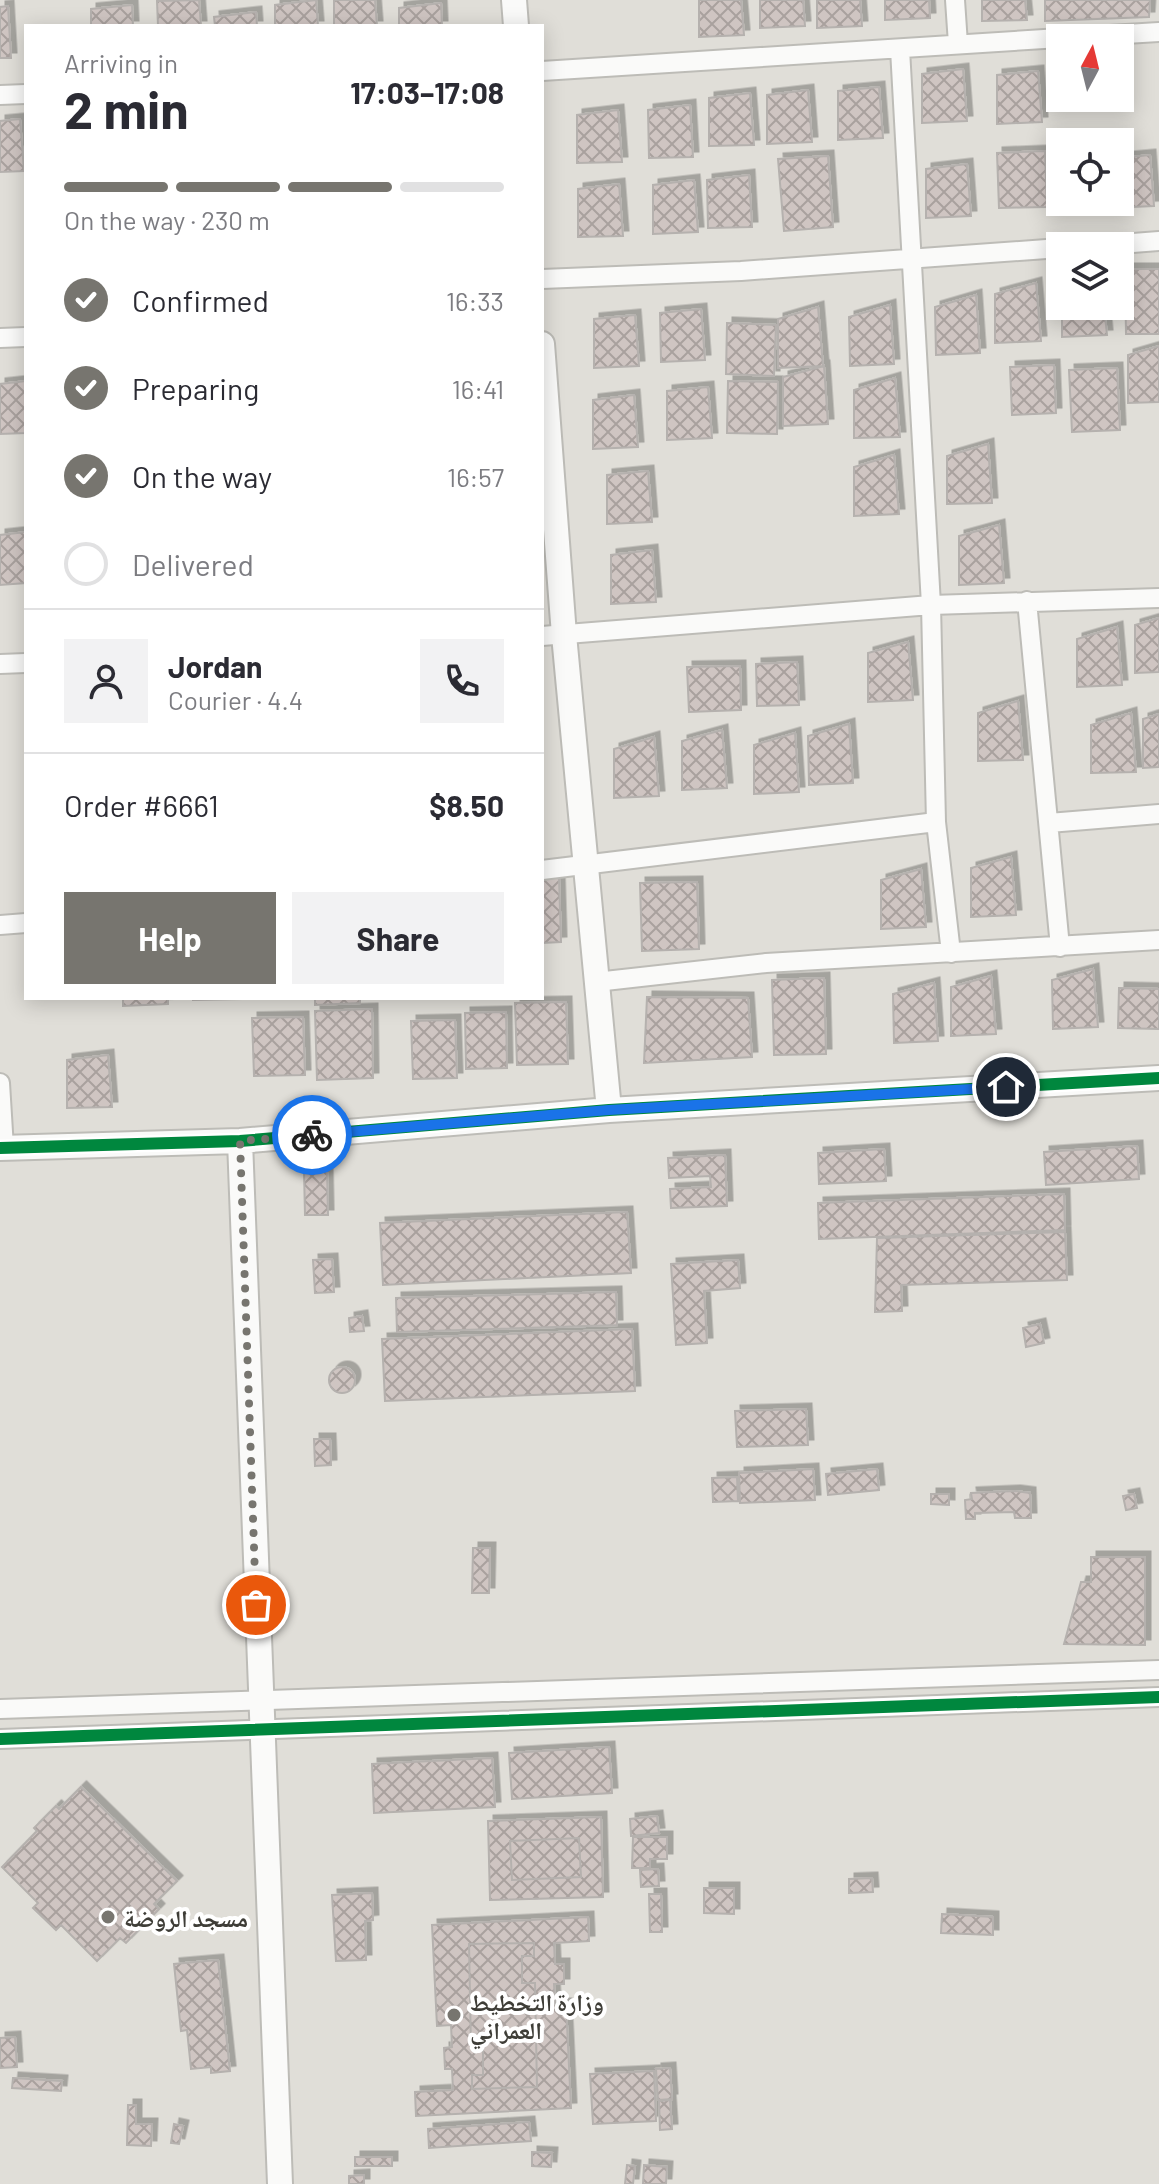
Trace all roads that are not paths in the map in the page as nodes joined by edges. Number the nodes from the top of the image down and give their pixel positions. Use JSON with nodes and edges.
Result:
{"nodes":[{"id":1,"x":514,"y":0,"type":"edge"},
{"id":2,"x":955,"y":0,"type":"edge"},
{"id":3,"x":516,"y":24,"type":"edge"},
{"id":4,"x":1159,"y":32,"type":"edge"},
{"id":5,"x":1134,"y":34,"type":"edge"},
{"id":6,"x":1046,"y":39,"type":"edge"},
{"id":7,"x":958,"y":44,"type":"junction"},
{"id":8,"x":900,"y":49,"type":"junction"},
{"id":9,"x":544,"y":71,"type":"edge"},
{"id":10,"x":24,"y":94,"type":"edge"},
{"id":11,"x":0,"y":95,"type":"edge"},
{"id":12,"x":1159,"y":241,"type":"edge"},
{"id":13,"x":1134,"y":243,"type":"edge"},
{"id":14,"x":1046,"y":249,"type":"edge"},
{"id":15,"x":913,"y":259,"type":"junction"},
{"id":16,"x":544,"y":279,"type":"edge"},
{"id":17,"x":24,"y":337,"type":"edge"},
{"id":18,"x":0,"y":338,"type":"edge"},
{"id":19,"x":544,"y":402,"type":"edge"},
{"id":20,"x":1159,"y":598,"type":"edge"},
{"id":21,"x":1027,"y":601,"type":"junction"},
{"id":22,"x":931,"y":605,"type":"junction"},
{"id":23,"x":553,"y":635,"type":"edge"},
{"id":24,"x":24,"y":663,"type":"edge"},
{"id":25,"x":0,"y":664,"type":"edge"},
{"id":26,"x":1159,"y":814,"type":"edge"},
{"id":27,"x":936,"y":822,"type":"junction"},
{"id":28,"x":1049,"y":823,"type":"junction"},
{"id":29,"x":584,"y":865,"type":"junction"},
{"id":30,"x":544,"y":870,"type":"edge"},
{"id":31,"x":24,"y":923,"type":"edge"},
{"id":32,"x":0,"y":925,"type":"edge"},
{"id":33,"x":1159,"y":940,"type":"edge"},
{"id":34,"x":1060,"y":947,"type":"junction"},
{"id":35,"x":951,"y":953,"type":"junction"},
{"id":36,"x":596,"y":982,"type":"junction"},
{"id":37,"x":1159,"y":1078,"type":"edge"},
{"id":38,"x":0,"y":1083,"type":"edge"},
{"id":39,"x":609,"y":1110,"type":"junction"},
{"id":40,"x":240,"y":1141,"type":"junction"},
{"id":41,"x":2,"y":1148,"type":"edge"},
{"id":42,"x":1159,"y":1670,"type":"edge"},
{"id":43,"x":1159,"y":1697,"type":"edge"},
{"id":44,"x":259,"y":1698,"type":"junction"},
{"id":45,"x":0,"y":1709,"type":"edge"},
{"id":46,"x":260,"y":1730,"type":"junction"},
{"id":47,"x":0,"y":1739,"type":"edge"},
{"id":48,"x":280,"y":2184,"type":"edge"}],
"edges":[{"from":1,"to":3,"type":"street"},
{"from":2,"to":7,"type":"street"},
{"from":4,"to":5,"type":"street"},
{"from":6,"to":7,"type":"street"},
{"from":7,"to":8,"type":"street"},
{"from":8,"to":9,"type":"street"},
{"from":8,"to":15,"type":"street"},
{"from":10,"to":11,"type":"street"},
{"from":12,"to":13,"type":"street"},
{"from":14,"to":15,"type":"street"},
{"from":15,"to":16,"type":"street"},
{"from":15,"to":22,"type":"street"},
{"from":17,"to":18,"type":"street"},
{"from":19,"to":23,"type":"street"},
{"from":20,"to":21,"type":"street"},
{"from":21,"to":22,"type":"street"},
{"from":21,"to":28,"type":"street"},
{"from":22,"to":23,"type":"street"},
{"from":22,"to":27,"type":"street"},
{"from":23,"to":29,"type":"street"},
{"from":24,"to":25,"type":"street"},
{"from":26,"to":28,"type":"street"},
{"from":27,"to":29,"type":"street"},
{"from":27,"to":35,"type":"street"},
{"from":28,"to":34,"type":"street"},
{"from":29,"to":30,"type":"street"},
{"from":29,"to":36,"type":"street"},
{"from":31,"to":32,"type":"street"},
{"from":33,"to":34,"type":"street"},
{"from":34,"to":35,"type":"street"},
{"from":35,"to":36,"type":"street"},
{"from":36,"to":39,"type":"street"},
{"from":37,"to":39,"type":"street"},
{"from":38,"to":41,"type":"street"},
{"from":39,"to":40,"type":"street"},
{"from":40,"to":41,"type":"street"},
{"from":40,"to":44,"type":"street"},
{"from":42,"to":44,"type":"street"},
{"from":43,"to":46,"type":"street"},
{"from":44,"to":45,"type":"street"},
{"from":44,"to":46,"type":"street"},
{"from":46,"to":47,"type":"street"},
{"from":46,"to":48,"type":"street"}]}
